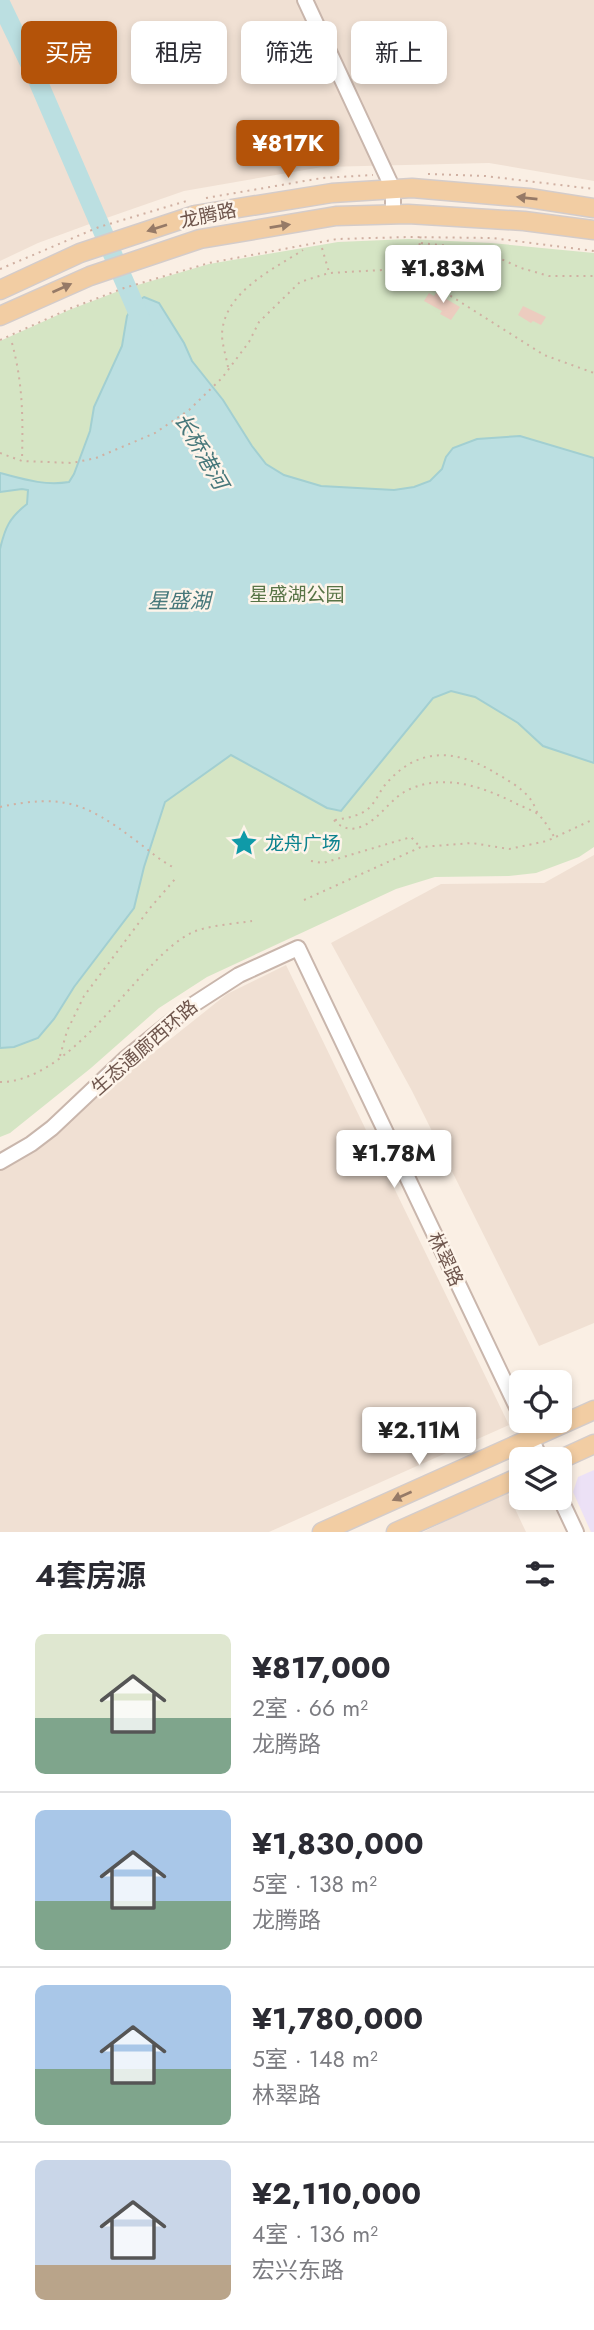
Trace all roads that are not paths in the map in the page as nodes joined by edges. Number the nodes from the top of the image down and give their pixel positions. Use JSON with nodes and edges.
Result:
{"nodes":[{"id":1,"x":305,"y":0,"type":"edge"},
{"id":2,"x":393,"y":189,"type":"junction"},
{"id":3,"x":594,"y":208,"type":"edge"},
{"id":4,"x":393,"y":214,"type":"junction"},
{"id":5,"x":594,"y":230,"type":"edge"},
{"id":6,"x":0,"y":290,"type":"edge"},
{"id":7,"x":2,"y":310,"type":"edge"},
{"id":8,"x":298,"y":948,"type":"joint"},
{"id":9,"x":0,"y":1162,"type":"edge"},
{"id":10,"x":509,"y":1391,"type":"edge"},
{"id":11,"x":594,"y":1410,"type":"edge"},
{"id":12,"x":572,"y":1415,"type":"edge"},
{"id":13,"x":510,"y":1433,"type":"edge"},
{"id":14,"x":594,"y":1444,"type":"edge"},
{"id":15,"x":572,"y":1454,"type":"edge"},
{"id":16,"x":509,"y":1482,"type":"edge"},
{"id":17,"x":566,"y":1510,"type":"edge"},
{"id":18,"x":322,"y":1532,"type":"edge"},
{"id":19,"x":396,"y":1532,"type":"edge"},
{"id":20,"x":576,"y":1532,"type":"edge"}],
"edges":[{"from":1,"to":2,"type":"street"},
{"from":3,"to":2,"type":"main road","name":"龙腾路","one_way":true},
{"from":2,"to":4,"type":"street"},
{"from":2,"to":6,"type":"main road","name":"龙腾路","one_way":true},
{"from":4,"to":5,"type":"main road","name":"龙腾路"},
{"from":7,"to":4,"type":"main road","name":"龙腾路","one_way":true},
{"from":8,"to":9,"type":"street","name":"生态通廊西环路"},
{"from":8,"to":10,"type":"street","name":"林翠路"},
{"from":11,"to":12,"type":"main road"},
{"from":13,"to":18,"type":"main road","one_way":true},
{"from":14,"to":15,"type":"main road"},
{"from":16,"to":19,"type":"main road"},
{"from":17,"to":20,"type":"street"}]}
